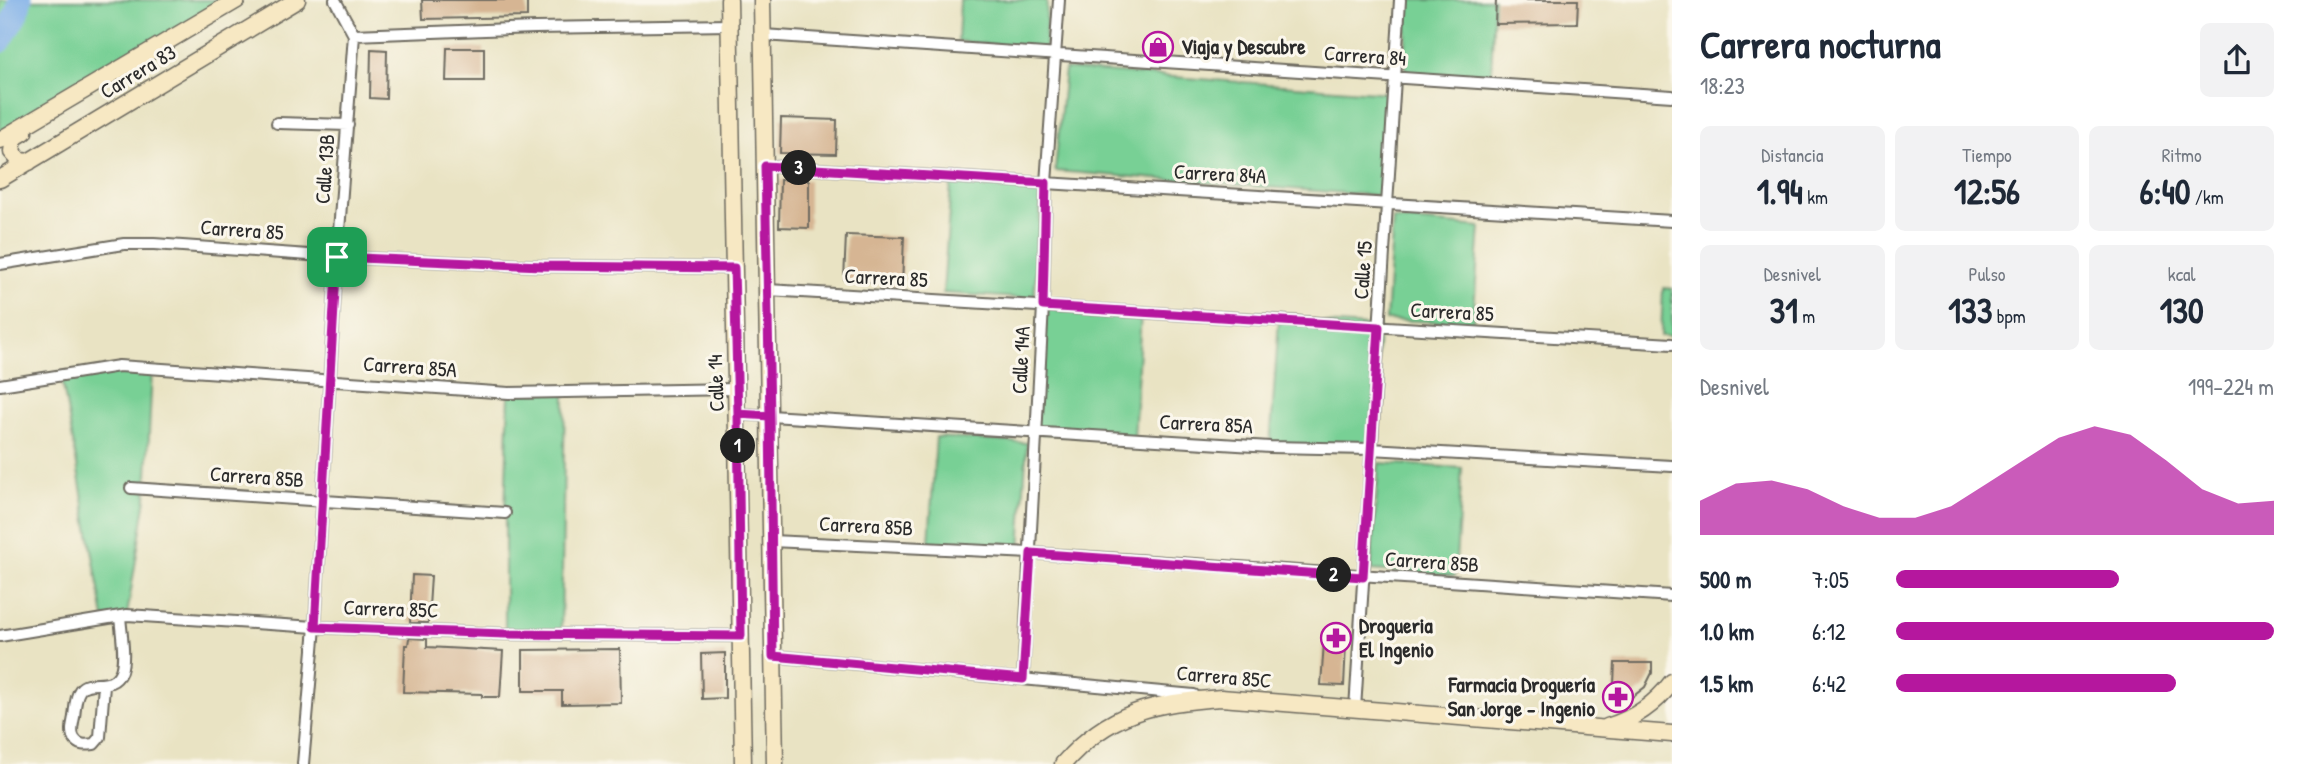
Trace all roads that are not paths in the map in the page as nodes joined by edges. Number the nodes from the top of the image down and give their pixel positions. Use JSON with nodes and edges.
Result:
{"nodes":[{"id":1,"x":237,"y":0,"type":"edge"},
{"id":2,"x":297,"y":0,"type":"edge"},
{"id":3,"x":335,"y":0,"type":"edge"},
{"id":4,"x":729,"y":0,"type":"edge"},
{"id":5,"x":762,"y":0,"type":"edge"},
{"id":6,"x":1059,"y":0,"type":"edge"},
{"id":7,"x":1400,"y":0,"type":"edge"},
{"id":8,"x":730,"y":26,"type":"junction"},
{"id":9,"x":354,"y":35,"type":"junction"},
{"id":10,"x":763,"y":35,"type":"junction"},
{"id":11,"x":1057,"y":54,"type":"junction"},
{"id":12,"x":1395,"y":78,"type":"junction"},
{"id":13,"x":1672,"y":96,"type":"edge"},
{"id":14,"x":37,"y":118,"type":"junction"},
{"id":15,"x":277,"y":123,"type":"dead end"},
{"id":16,"x":348,"y":125,"type":"junction"},
{"id":17,"x":0,"y":140,"type":"edge"},
{"id":18,"x":29,"y":162,"type":"junction"},
{"id":19,"x":765,"y":166,"type":"junction"},
{"id":20,"x":0,"y":179,"type":"edge"},
{"id":21,"x":1046,"y":183,"type":"junction"},
{"id":22,"x":1387,"y":204,"type":"junction"},
{"id":23,"x":1672,"y":221,"type":"edge"},
{"id":24,"x":337,"y":257,"type":"junction"},
{"id":25,"x":0,"y":264,"type":"edge"},
{"id":26,"x":734,"y":268,"type":"junction"},
{"id":27,"x":768,"y":290,"type":"junction"},
{"id":28,"x":1043,"y":306,"type":"junction"},
{"id":29,"x":1379,"y":327,"type":"junction"},
{"id":30,"x":1672,"y":344,"type":"edge"},
{"id":31,"x":330,"y":381,"type":"junction"},
{"id":32,"x":0,"y":385,"type":"edge"},
{"id":33,"x":736,"y":389,"type":"junction"},
{"id":34,"x":738,"y":414,"type":"junction"},
{"id":35,"x":770,"y":416,"type":"junction"},
{"id":36,"x":1036,"y":433,"type":"junction"},
{"id":37,"x":1371,"y":449,"type":"junction"},
{"id":38,"x":1672,"y":466,"type":"edge"},
{"id":39,"x":131,"y":488,"type":"dead end"},
{"id":40,"x":321,"y":500,"type":"junction"},
{"id":41,"x":505,"y":513,"type":"dead end"},
{"id":42,"x":771,"y":541,"type":"junction"},
{"id":43,"x":1031,"y":553,"type":"junction"},
{"id":44,"x":1363,"y":577,"type":"junction"},
{"id":45,"x":1672,"y":596,"type":"edge"},
{"id":46,"x":120,"y":616,"type":"junction"},
{"id":47,"x":315,"y":627,"type":"junction"},
{"id":48,"x":0,"y":636,"type":"edge"},
{"id":49,"x":741,"y":636,"type":"junction"},
{"id":50,"x":773,"y":656,"type":"junction"},
{"id":51,"x":1023,"y":679,"type":"junction"},
{"id":52,"x":1672,"y":682,"type":"edge"},
{"id":53,"x":104,"y":685,"type":"junction"},
{"id":54,"x":1221,"y":698,"type":"junction"},
{"id":55,"x":1355,"y":709,"type":"junction"},
{"id":56,"x":1601,"y":729,"type":"junction"},
{"id":57,"x":1672,"y":734,"type":"edge"},
{"id":58,"x":303,"y":764,"type":"edge"},
{"id":59,"x":743,"y":764,"type":"edge"},
{"id":60,"x":775,"y":764,"type":"edge"},
{"id":61,"x":1063,"y":764,"type":"edge"}],
"edges":[{"from":1,"to":14,"type":"street","name":"Carrera 83"},
{"from":2,"to":18,"type":"street","name":"Carrera 83"},
{"from":3,"to":9,"type":"street"},
{"from":4,"to":8,"type":"street","name":"Calle 14"},
{"from":5,"to":10,"type":"street"},
{"from":6,"to":11,"type":"street","name":"Calle 14A"},
{"from":7,"to":12,"type":"street","name":"Calle 15"},
{"from":8,"to":9,"type":"street"},
{"from":8,"to":26,"type":"street","name":"Calle 14"},
{"from":9,"to":16,"type":"street","name":"Calle 13B"},
{"from":10,"to":11,"type":"street","name":"Carrera 84"},
{"from":10,"to":19,"type":"street"},
{"from":11,"to":12,"type":"street","name":"Carrera 84"},
{"from":11,"to":21,"type":"street","name":"Calle 14A"},
{"from":12,"to":13,"type":"street","name":"Carrera 84"},
{"from":12,"to":22,"type":"street","name":"Calle 15"},
{"from":14,"to":17,"type":"street","name":"Carrera 83"},
{"from":14,"to":18,"type":"street"},
{"from":15,"to":16,"type":"street"},
{"from":16,"to":24,"type":"street","name":"Calle 13B"},
{"from":18,"to":20,"type":"street","name":"Carrera 83"},
{"from":19,"to":21,"type":"street","name":"Carrera 84A"},
{"from":19,"to":27,"type":"street"},
{"from":21,"to":22,"type":"street","name":"Carrera 84A"},
{"from":21,"to":28,"type":"street","name":"Calle 14A"},
{"from":22,"to":23,"type":"street","name":"Carrera 84A"},
{"from":22,"to":29,"type":"street","name":"Calle 15"},
{"from":24,"to":25,"type":"street","name":"Carrera 85"},
{"from":24,"to":26,"type":"street","name":"Carrera 85"},
{"from":24,"to":31,"type":"street","name":"Calle 13B"},
{"from":26,"to":33,"type":"street","name":"Calle 14"},
{"from":27,"to":28,"type":"street","name":"Carrera 85"},
{"from":27,"to":35,"type":"street"},
{"from":28,"to":29,"type":"street","name":"Carrera 85"},
{"from":28,"to":36,"type":"street","name":"Calle 14A"},
{"from":29,"to":30,"type":"street","name":"Carrera 85"},
{"from":29,"to":37,"type":"street","name":"Calle 15"},
{"from":31,"to":32,"type":"street","name":"Carrera 85A"},
{"from":31,"to":33,"type":"street","name":"Carrera 85A"},
{"from":31,"to":40,"type":"street","name":"Calle 13B"},
{"from":33,"to":34,"type":"street","name":"Calle 14"},
{"from":34,"to":35,"type":"street","name":"Carrera 85A"},
{"from":34,"to":49,"type":"street","name":"Calle 14"},
{"from":35,"to":36,"type":"street","name":"Carrera 85A"},
{"from":35,"to":42,"type":"street"},
{"from":36,"to":37,"type":"street","name":"Carrera 85A"},
{"from":36,"to":43,"type":"street","name":"Calle 14A"},
{"from":37,"to":38,"type":"street","name":"Carrera 85A"},
{"from":37,"to":44,"type":"street","name":"Calle 15"},
{"from":39,"to":40,"type":"street","name":"Carrera 85B"},
{"from":40,"to":41,"type":"street","name":"Carrera 85B"},
{"from":40,"to":47,"type":"street","name":"Calle 13B"},
{"from":42,"to":43,"type":"street","name":"Carrera 85B"},
{"from":42,"to":50,"type":"street"},
{"from":43,"to":44,"type":"street","name":"Carrera 85B"},
{"from":43,"to":51,"type":"street","name":"Calle 14A"},
{"from":44,"to":45,"type":"street","name":"Carrera 85B"},
{"from":44,"to":55,"type":"street","name":"Calle 15"},
{"from":46,"to":47,"type":"street","name":"Carrera 85C"},
{"from":46,"to":48,"type":"street","name":"Carrera 85C"},
{"from":46,"to":53,"type":"street"},
{"from":47,"to":49,"type":"street","name":"Carrera 85C"},
{"from":47,"to":58,"type":"street","name":"Calle 13B"},
{"from":49,"to":59,"type":"street","name":"Calle 14"},
{"from":50,"to":51,"type":"street","name":"Carrera 85C"},
{"from":50,"to":60,"type":"street"},
{"from":51,"to":54,"type":"street","name":"Carrera 85C"},
{"from":52,"to":56,"type":"street"},
{"from":53,"to":53,"type":"street"},
{"from":54,"to":55,"type":"street","name":"Carrera 85C"},
{"from":54,"to":61,"type":"street"},
{"from":55,"to":56,"type":"street","name":"Carrera 85C"},
{"from":56,"to":57,"type":"street","name":"Carrera 85C"}]}
